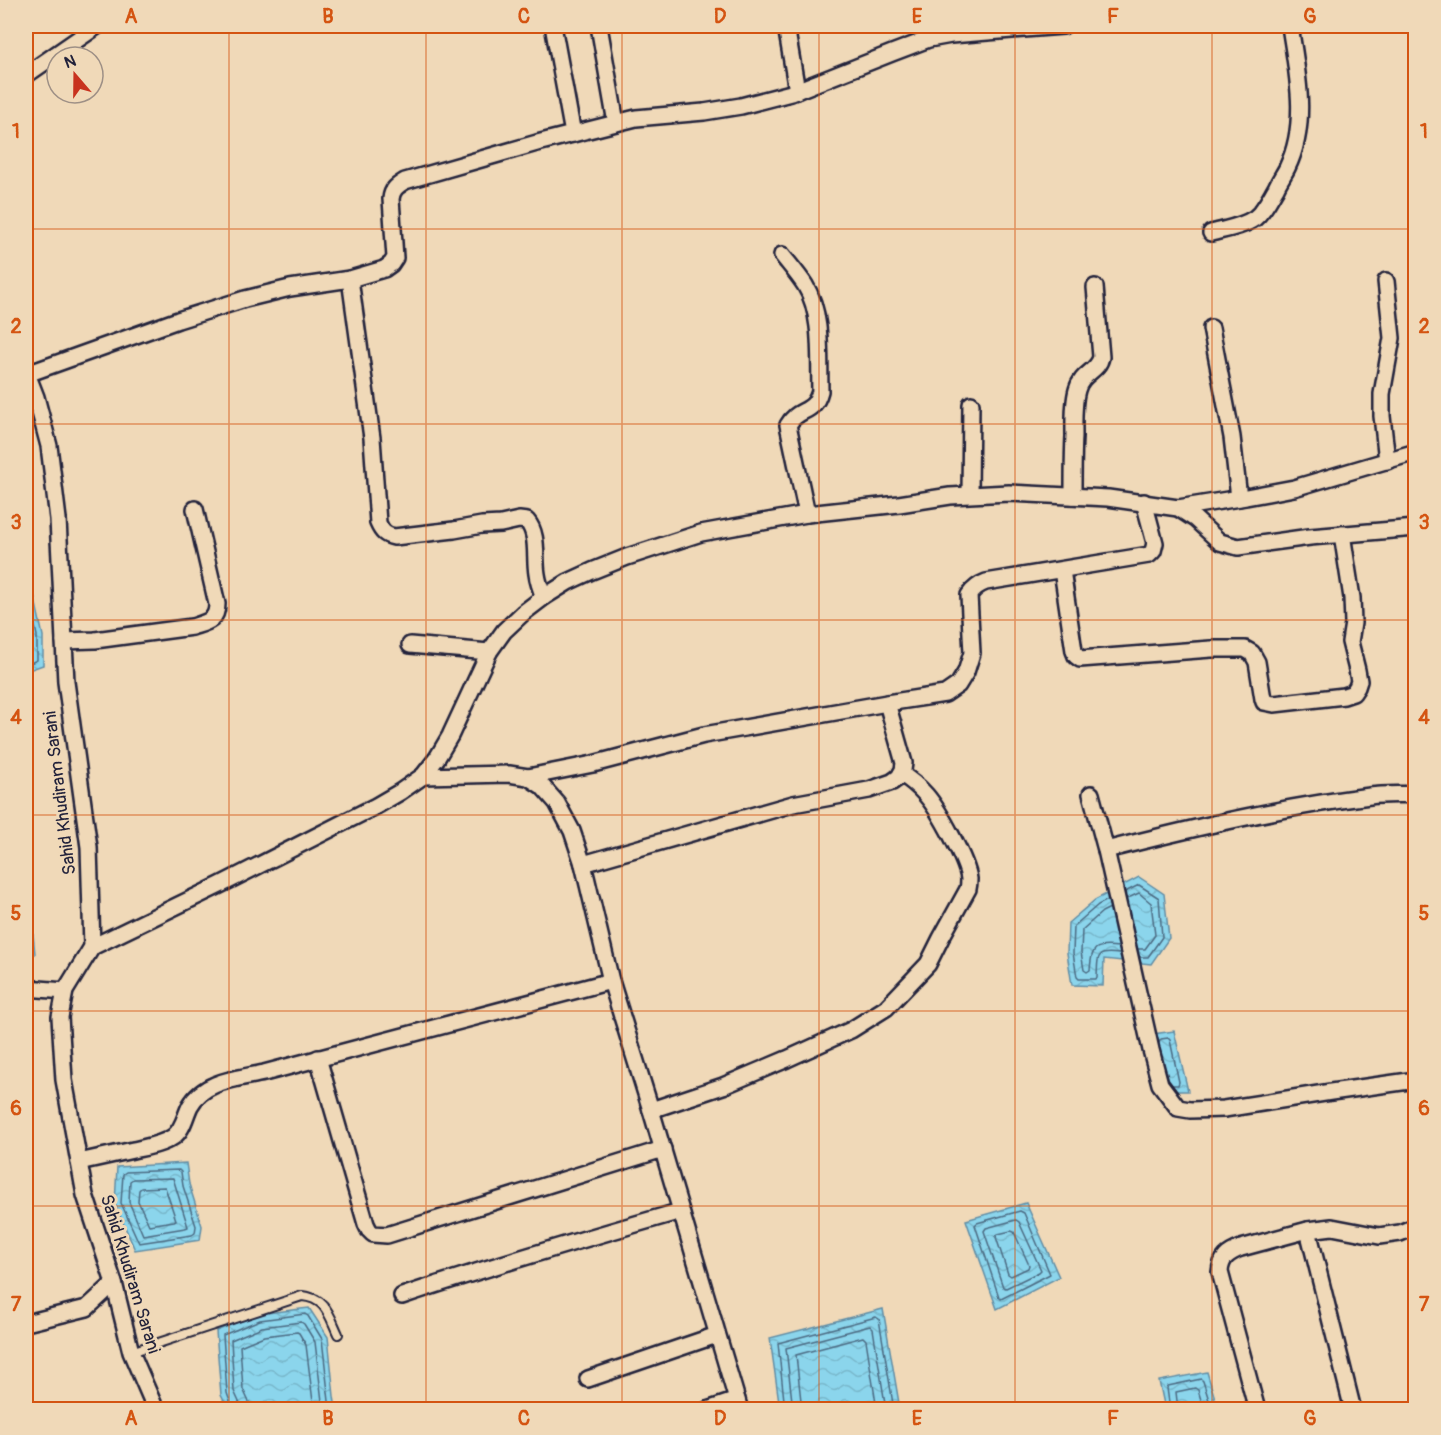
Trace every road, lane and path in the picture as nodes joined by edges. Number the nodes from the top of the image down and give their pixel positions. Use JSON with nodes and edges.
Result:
{"nodes":[{"id":1,"x":97,"y":26,"type":"edge"},
{"id":2,"x":599,"y":26,"type":"edge"},
{"id":3,"x":786,"y":26,"type":"edge"},
{"id":4,"x":1063,"y":26,"type":"edge"},
{"id":5,"x":1290,"y":26,"type":"edge"},
{"id":6,"x":554,"y":31,"type":"dead end"},
{"id":7,"x":26,"y":75,"type":"edge"},
{"id":8,"x":796,"y":91,"type":"junction"},
{"id":9,"x":616,"y":123,"type":"junction"},
{"id":10,"x":573,"y":134,"type":"junction"},
{"id":11,"x":1211,"y":233,"type":"dead end"},
{"id":12,"x":782,"y":255,"type":"dead end"},
{"id":13,"x":350,"y":279,"type":"junction"},
{"id":14,"x":1386,"y":281,"type":"dead end"},
{"id":15,"x":1095,"y":286,"type":"dead end"},
{"id":16,"x":1211,"y":328,"type":"dead end"},
{"id":17,"x":26,"y":372,"type":"edge"},
{"id":18,"x":971,"y":404,"type":"dead end"},
{"id":19,"x":1416,"y":452,"type":"edge"},
{"id":20,"x":1387,"y":461,"type":"junction"},
{"id":21,"x":970,"y":494,"type":"junction"},
{"id":22,"x":1073,"y":496,"type":"junction"},
{"id":23,"x":1239,"y":498,"type":"junction"},
{"id":24,"x":1144,"y":502,"type":"junction"},
{"id":25,"x":1178,"y":508,"type":"junction"},
{"id":26,"x":195,"y":509,"type":"dead end"},
{"id":27,"x":807,"y":514,"type":"junction"},
{"id":28,"x":1416,"y":528,"type":"edge"},
{"id":29,"x":1342,"y":534,"type":"junction"},
{"id":30,"x":1062,"y":570,"type":"junction"},
{"id":31,"x":544,"y":597,"type":"junction"},
{"id":32,"x":64,"y":640,"type":"junction"},
{"id":33,"x":410,"y":645,"type":"dead end"},
{"id":34,"x":489,"y":652,"type":"junction"},
{"id":35,"x":887,"y":703,"type":"junction"},
{"id":36,"x":901,"y":774,"type":"junction"},
{"id":37,"x":423,"y":776,"type":"junction"},
{"id":38,"x":528,"y":777,"type":"junction"},
{"id":39,"x":1091,"y":794,"type":"dead end"},
{"id":40,"x":1416,"y":794,"type":"edge"},
{"id":41,"x":1106,"y":850,"type":"junction"},
{"id":42,"x":583,"y":864,"type":"junction"},
{"id":43,"x":92,"y":947,"type":"junction"},
{"id":44,"x":611,"y":981,"type":"junction"},
{"id":45,"x":26,"y":988,"type":"edge"},
{"id":46,"x":65,"y":991,"type":"junction"},
{"id":47,"x":318,"y":1059,"type":"junction"},
{"id":48,"x":1416,"y":1080,"type":"edge"},
{"id":49,"x":651,"y":1110,"type":"junction"},
{"id":50,"x":663,"y":1149,"type":"junction"},
{"id":51,"x":79,"y":1162,"type":"junction"},
{"id":52,"x":681,"y":1211,"type":"junction"},
{"id":53,"x":1416,"y":1226,"type":"edge"},
{"id":54,"x":1308,"y":1230,"type":"junction"},
{"id":55,"x":114,"y":1282,"type":"junction"},
{"id":56,"x":402,"y":1296,"type":"dead end"},
{"id":57,"x":26,"y":1323,"type":"edge"},
{"id":58,"x":338,"y":1335,"type":"dead end"},
{"id":59,"x":717,"y":1335,"type":"junction"},
{"id":60,"x":131,"y":1352,"type":"junction"},
{"id":61,"x":588,"y":1379,"type":"dead end"},
{"id":62,"x":738,"y":1405,"type":"edge"},
{"id":63,"x":156,"y":1410,"type":"edge"},
{"id":64,"x":707,"y":1410,"type":"edge"},
{"id":65,"x":1257,"y":1410,"type":"edge"},
{"id":66,"x":1353,"y":1410,"type":"edge"}],
"edges":[{"from":1,"to":7,"type":"street"},
{"from":2,"to":9,"type":"street"},
{"from":3,"to":8,"type":"street"},
{"from":4,"to":8,"type":"street"},
{"from":5,"to":11,"type":"street"},
{"from":6,"to":10,"type":"street"},
{"from":8,"to":9,"type":"street"},
{"from":9,"to":10,"type":"street"},
{"from":10,"to":13,"type":"street"},
{"from":12,"to":27,"type":"street"},
{"from":13,"to":17,"type":"street"},
{"from":13,"to":31,"type":"street"},
{"from":14,"to":20,"type":"street"},
{"from":15,"to":22,"type":"street"},
{"from":16,"to":23,"type":"street"},
{"from":17,"to":32,"type":"street","name":"Sahid Khudiram Sarani"},
{"from":18,"to":21,"type":"street"},
{"from":19,"to":20,"type":"street"},
{"from":20,"to":23,"type":"street"},
{"from":21,"to":22,"type":"street"},
{"from":21,"to":27,"type":"street"},
{"from":22,"to":24,"type":"street"},
{"from":23,"to":25,"type":"street"},
{"from":24,"to":25,"type":"street"},
{"from":24,"to":30,"type":"street"},
{"from":25,"to":29,"type":"street"},
{"from":26,"to":32,"type":"street"},
{"from":27,"to":31,"type":"street"},
{"from":28,"to":29,"type":"street"},
{"from":29,"to":30,"type":"street"},
{"from":30,"to":35,"type":"street"},
{"from":31,"to":34,"type":"street"},
{"from":32,"to":43,"type":"street","name":"Sahid Khudiram Sarani"},
{"from":33,"to":34,"type":"street"},
{"from":34,"to":37,"type":"street"},
{"from":35,"to":36,"type":"street"},
{"from":35,"to":38,"type":"street"},
{"from":36,"to":42,"type":"street"},
{"from":36,"to":49,"type":"street"},
{"from":37,"to":38,"type":"street"},
{"from":37,"to":43,"type":"street"},
{"from":38,"to":42,"type":"street"},
{"from":39,"to":41,"type":"street"},
{"from":40,"to":41,"type":"street"},
{"from":41,"to":48,"type":"street"},
{"from":42,"to":44,"type":"street"},
{"from":43,"to":46,"type":"street","name":"Sahid Khudiram Sarani"},
{"from":44,"to":47,"type":"street"},
{"from":44,"to":49,"type":"street"},
{"from":45,"to":46,"type":"street"},
{"from":46,"to":51,"type":"street","name":"Sahid Khudiram Sarani"},
{"from":47,"to":50,"type":"street"},
{"from":47,"to":51,"type":"street"},
{"from":49,"to":50,"type":"street"},
{"from":50,"to":52,"type":"street"},
{"from":51,"to":55,"type":"street","name":"Sahid Khudiram Sarani"},
{"from":52,"to":56,"type":"street"},
{"from":52,"to":59,"type":"street"},
{"from":53,"to":54,"type":"street"},
{"from":54,"to":65,"type":"street"},
{"from":54,"to":66,"type":"street"},
{"from":55,"to":57,"type":"street"},
{"from":55,"to":60,"type":"street","name":"Sahid Khudiram Sarani"},
{"from":58,"to":60,"type":"lane"},
{"from":59,"to":61,"type":"street"},
{"from":59,"to":62,"type":"street"},
{"from":60,"to":63,"type":"street","name":"Sahid Khudiram Sarani"},
{"from":62,"to":64,"type":"street"}]}
